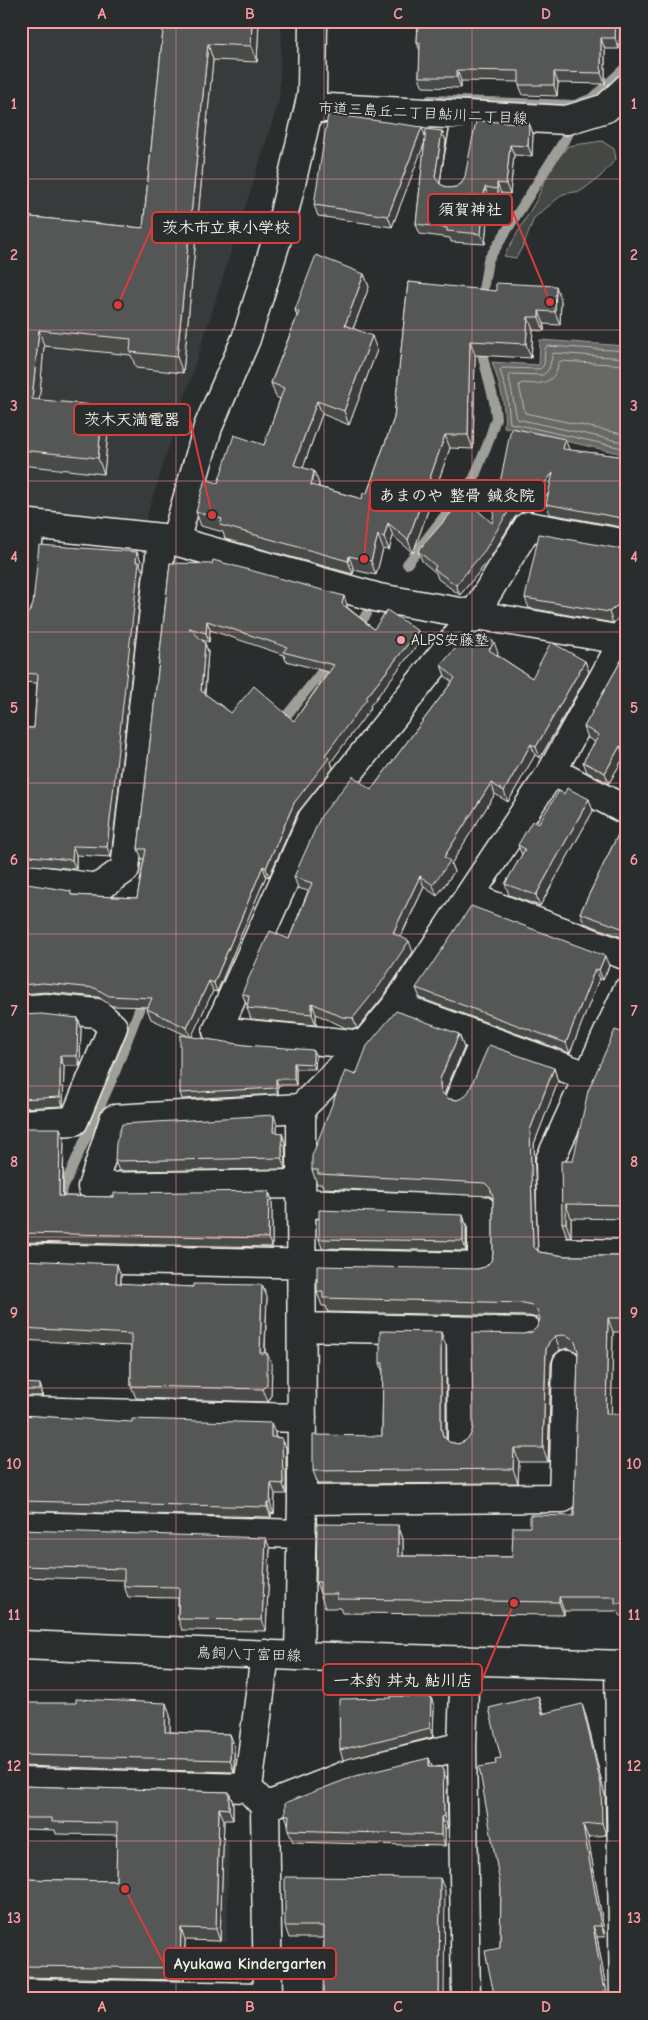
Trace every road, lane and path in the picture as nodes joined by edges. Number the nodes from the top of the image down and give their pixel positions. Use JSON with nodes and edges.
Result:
{"nodes":[{"id":1,"x":313,"y":21,"type":"edge"},
{"id":2,"x":627,"y":88,"type":"edge"},
{"id":3,"x":309,"y":107,"type":"junction"},
{"id":4,"x":467,"y":115,"type":"junction"},
{"id":5,"x":454,"y":183,"type":"dead end"},
{"id":6,"x":26,"y":524,"type":"edge"},
{"id":7,"x":168,"y":540,"type":"junction"},
{"id":8,"x":627,"y":544,"type":"edge"},
{"id":9,"x":21,"y":611,"type":"edge"},
{"id":10,"x":473,"y":616,"type":"junction"},
{"id":11,"x":626,"y":637,"type":"edge"},
{"id":12,"x":552,"y":771,"type":"junction"},
{"id":13,"x":627,"y":811,"type":"edge"},
{"id":14,"x":21,"y":878,"type":"edge"},
{"id":15,"x":470,"y":897,"type":"junction"},
{"id":16,"x":627,"y":956,"type":"edge"},
{"id":17,"x":627,"y":991,"type":"edge"},
{"id":18,"x":396,"y":1006,"type":"junction"},
{"id":19,"x":21,"y":1010,"type":"edge"},
{"id":20,"x":485,"y":1039,"type":"junction"},
{"id":21,"x":364,"y":1045,"type":"junction"},
{"id":22,"x":587,"y":1076,"type":"junction"},
{"id":23,"x":460,"y":1098,"type":"edge"},
{"id":24,"x":301,"y":1108,"type":"junction"},
{"id":25,"x":21,"y":1124,"type":"edge"},
{"id":26,"x":302,"y":1194,"type":"junction"},
{"id":27,"x":627,"y":1254,"type":"edge"},
{"id":28,"x":21,"y":1258,"type":"edge"},
{"id":29,"x":302,"y":1264,"type":"junction"},
{"id":30,"x":302,"y":1327,"type":"junction"},
{"id":31,"x":461,"y":1331,"type":"junction"},
{"id":32,"x":529,"y":1332,"type":"edge"},
{"id":33,"x":567,"y":1364,"type":"dead end"},
{"id":34,"x":21,"y":1411,"type":"edge"},
{"id":35,"x":302,"y":1418,"type":"junction"},
{"id":36,"x":462,"y":1442,"type":"edge"},
{"id":37,"x":302,"y":1500,"type":"junction"},
{"id":38,"x":21,"y":1526,"type":"edge"},
{"id":39,"x":302,"y":1534,"type":"junction"},
{"id":40,"x":21,"y":1645,"type":"edge"},
{"id":41,"x":265,"y":1654,"type":"junction"},
{"id":42,"x":299,"y":1656,"type":"junction"},
{"id":43,"x":464,"y":1660,"type":"junction"},
{"id":44,"x":623,"y":1665,"type":"edge"},
{"id":45,"x":462,"y":1746,"type":"junction"},
{"id":46,"x":21,"y":1782,"type":"edge"},
{"id":47,"x":257,"y":1798,"type":"junction"},
{"id":48,"x":21,"y":1993,"type":"edge"},
{"id":49,"x":268,"y":1998,"type":"edge"},
{"id":50,"x":466,"y":1999,"type":"edge"},
{"id":51,"x":624,"y":1999,"type":"edge"}],
"edges":[{"from":1,"to":3,"type":"street"},
{"from":2,"to":4,"type":"street","name":"市道三島丘二丁目鮎川二丁目線"},
{"from":3,"to":4,"type":"street","name":"市道三島丘二丁目鮎川二丁目線"},
{"from":3,"to":7,"type":"street","name":"市道三島丘二丁目鮎川二丁目線"},
{"from":4,"to":5,"type":"street"},
{"from":6,"to":7,"type":"street"},
{"from":6,"to":9,"type":"street"},
{"from":7,"to":10,"type":"street"},
{"from":7,"to":14,"type":"street","name":"市道三島丘二丁目鮎川二丁目線"},
{"from":8,"to":10,"type":"street"},
{"from":10,"to":11,"type":"street"},
{"from":10,"to":21,"type":"street"},
{"from":11,"to":12,"type":"street"},
{"from":12,"to":13,"type":"street"},
{"from":12,"to":15,"type":"street"},
{"from":15,"to":16,"type":"street"},
{"from":15,"to":18,"type":"street"},
{"from":17,"to":22,"type":"street"},
{"from":18,"to":20,"type":"street"},
{"from":18,"to":21,"type":"street"},
{"from":19,"to":25,"type":"street"},
{"from":20,"to":22,"type":"street"},
{"from":20,"to":23,"type":"street"},
{"from":21,"to":24,"type":"street"},
{"from":22,"to":27,"type":"street"},
{"from":24,"to":26,"type":"street"},
{"from":24,"to":26,"type":"street"},
{"from":26,"to":29,"type":"street"},
{"from":26,"to":29,"type":"street"},
{"from":28,"to":29,"type":"street"},
{"from":29,"to":30,"type":"street"},
{"from":30,"to":31,"type":"street"},
{"from":30,"to":35,"type":"street"},
{"from":31,"to":32,"type":"street"},
{"from":31,"to":36,"type":"street"},
{"from":33,"to":37,"type":"street"},
{"from":34,"to":35,"type":"street"},
{"from":35,"to":37,"type":"street"},
{"from":37,"to":39,"type":"street"},
{"from":38,"to":39,"type":"street"},
{"from":39,"to":42,"type":"street"},
{"from":40,"to":41,"type":"street","name":"鳥飼八丁富田線"},
{"from":41,"to":42,"type":"street","name":"鳥飼八丁富田線"},
{"from":41,"to":47,"type":"street"},
{"from":42,"to":43,"type":"street","name":"鳥飼八丁富田線"},
{"from":43,"to":44,"type":"street","name":"鳥飼八丁富田線"},
{"from":43,"to":45,"type":"street"},
{"from":44,"to":51,"type":"street"},
{"from":45,"to":47,"type":"street"},
{"from":45,"to":50,"type":"street"},
{"from":46,"to":47,"type":"street"},
{"from":47,"to":49,"type":"street"},
{"from":48,"to":49,"type":"street"}]}
